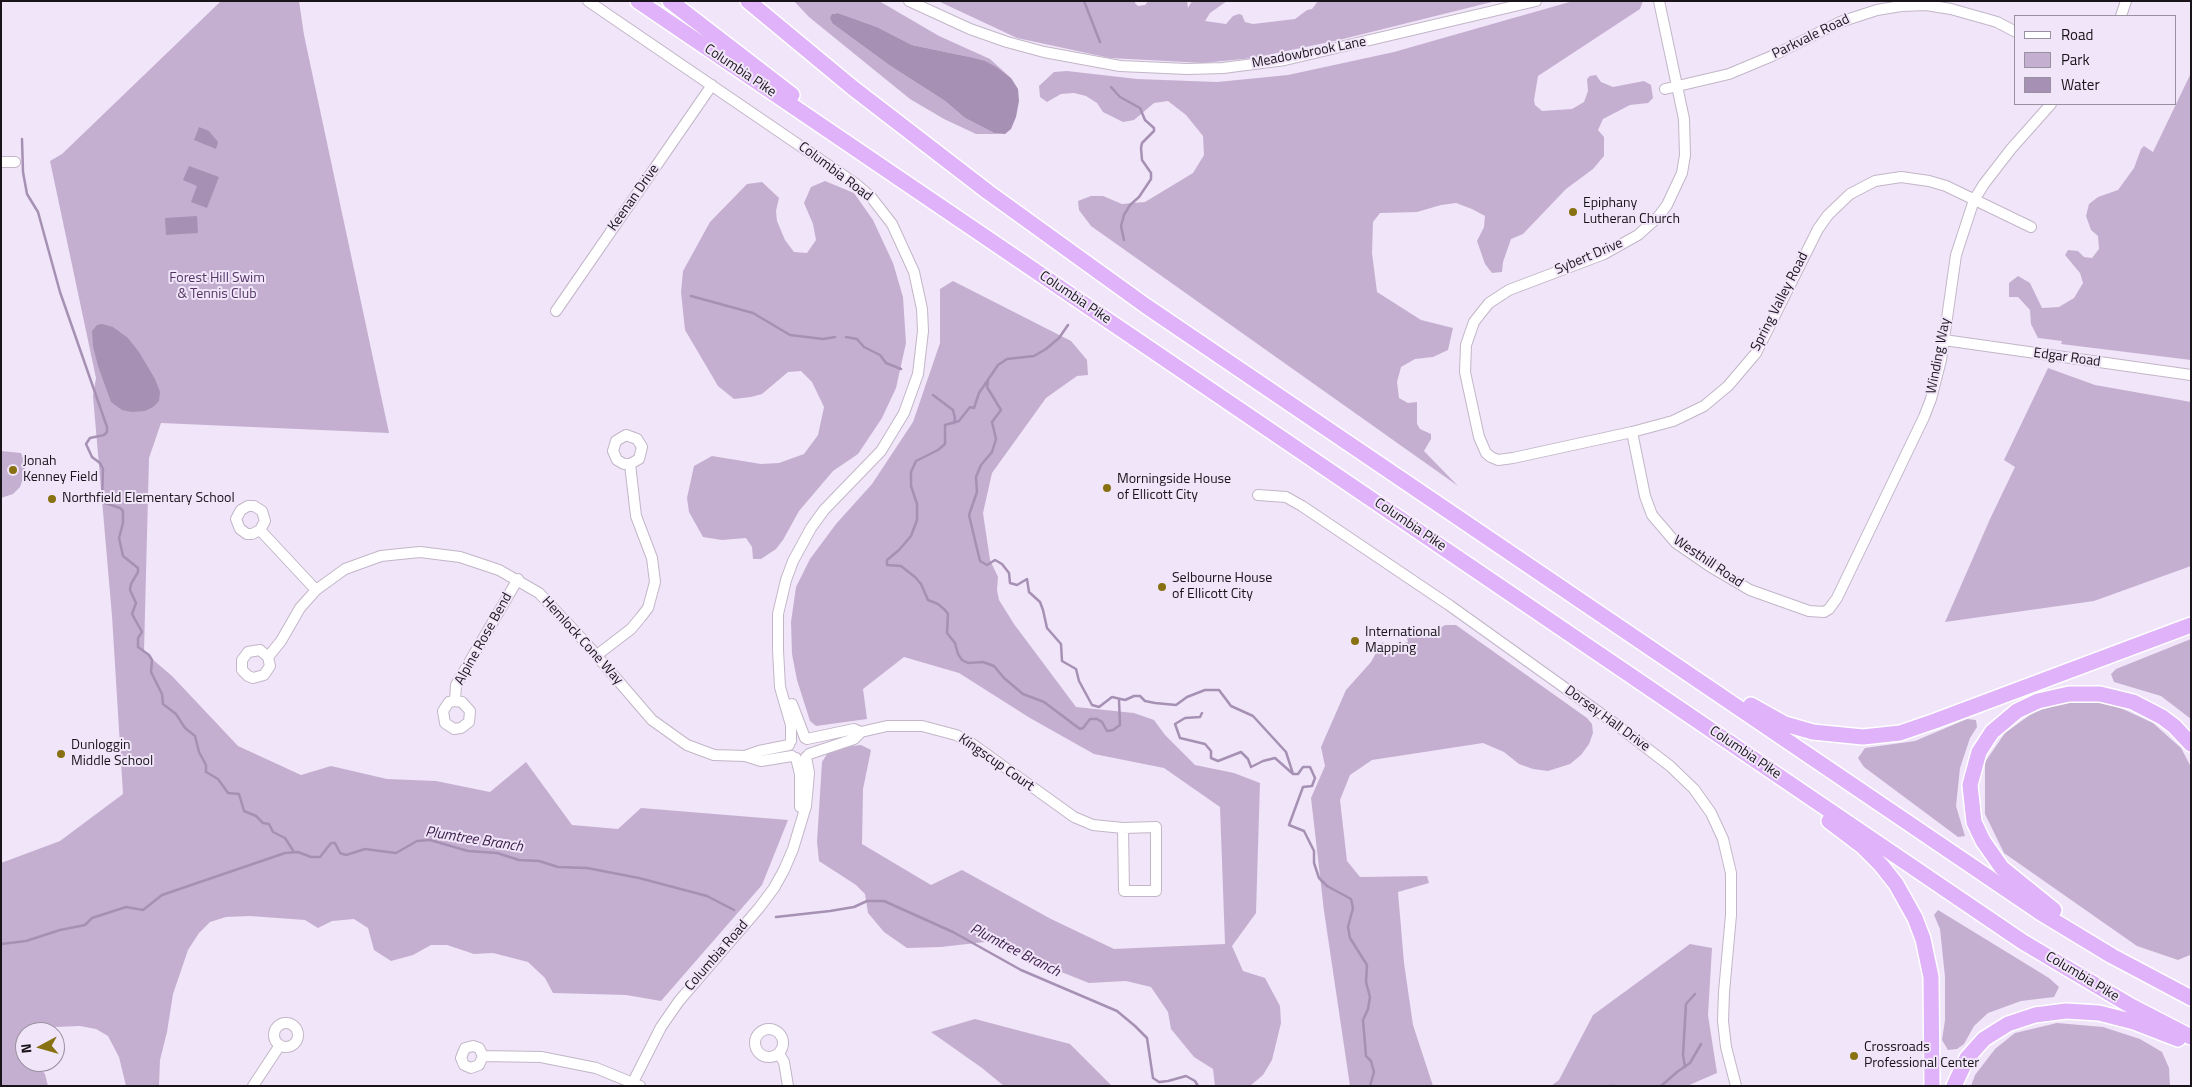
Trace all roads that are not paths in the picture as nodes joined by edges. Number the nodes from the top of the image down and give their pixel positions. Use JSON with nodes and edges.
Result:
{"nodes":[{"id":1,"x":588,"y":1,"type":"edge"},
{"id":2,"x":638,"y":1,"type":"edge"},
{"id":3,"x":670,"y":1,"type":"edge"},
{"id":4,"x":748,"y":1,"type":"edge"},
{"id":5,"x":764,"y":1,"type":"edge"},
{"id":6,"x":909,"y":1,"type":"edge"},
{"id":7,"x":1536,"y":1,"type":"edge"},
{"id":8,"x":1659,"y":1,"type":"edge"},
{"id":9,"x":2126,"y":1,"type":"edge"},
{"id":10,"x":1901,"y":3,"type":"edge"},
{"id":11,"x":2121,"y":15,"type":"edge"},
{"id":12,"x":2014,"y":31,"type":"edge"},
{"id":13,"x":712,"y":85,"type":"junction"},
{"id":14,"x":1678,"y":86,"type":"junction"},
{"id":15,"x":853,"y":88,"type":"junction"},
{"id":16,"x":1665,"y":89,"type":"dead end"},
{"id":17,"x":2050,"y":105,"type":"edge"},
{"id":18,"x":1,"y":162,"type":"edge"},
{"id":19,"x":15,"y":162,"type":"dead end"},
{"id":20,"x":888,"y":171,"type":"junction"},
{"id":21,"x":1974,"y":200,"type":"junction"},
{"id":22,"x":2030,"y":227,"type":"dead end"},
{"id":23,"x":556,"y":311,"type":"dead end"},
{"id":24,"x":1944,"y":340,"type":"junction"},
{"id":25,"x":2191,"y":375,"type":"edge"},
{"id":26,"x":1632,"y":432,"type":"junction"},
{"id":27,"x":1490,"y":457,"type":"joint"},
{"id":28,"x":630,"y":464,"type":"dead end"},
{"id":29,"x":1258,"y":495,"type":"dead end"},
{"id":30,"x":260,"y":530,"type":"dead end"},
{"id":31,"x":518,"y":579,"type":"junction"},
{"id":32,"x":316,"y":590,"type":"junction"},
{"id":33,"x":1824,"y":612,"type":"joint"},
{"id":34,"x":2191,"y":625,"type":"edge"},
{"id":35,"x":1658,"y":652,"type":"junction"},
{"id":36,"x":597,"y":655,"type":"junction"},
{"id":37,"x":268,"y":657,"type":"dead end"},
{"id":38,"x":780,"y":667,"type":"junction"},
{"id":39,"x":455,"y":701,"type":"dead end"},
{"id":40,"x":1707,"y":727,"type":"junction"},
{"id":41,"x":861,"y":732,"type":"junction"},
{"id":42,"x":806,"y":738,"type":"junction"},
{"id":43,"x":2191,"y":744,"type":"edge"},
{"id":44,"x":797,"y":752,"type":"junction"},
{"id":45,"x":1123,"y":828,"type":"junction"},
{"id":46,"x":2112,"y":956,"type":"junction"},
{"id":47,"x":2191,"y":998,"type":"edge"},
{"id":48,"x":2191,"y":1037,"type":"edge"},
{"id":49,"x":2191,"y":1044,"type":"edge"},
{"id":50,"x":280,"y":1045,"type":"dead end"},
{"id":51,"x":778,"y":1054,"type":"dead end"},
{"id":52,"x":483,"y":1056,"type":"dead end"},
{"id":53,"x":634,"y":1084,"type":"edge"},
{"id":54,"x":253,"y":1086,"type":"edge"},
{"id":55,"x":788,"y":1086,"type":"edge"},
{"id":56,"x":1736,"y":1086,"type":"edge"},
{"id":57,"x":1932,"y":1086,"type":"edge"},
{"id":58,"x":1954,"y":1086,"type":"edge"}],
"edges":[{"from":1,"to":13,"type":"street","name":"Columbia Road"},
{"from":2,"to":20,"type":"highway","name":"Columbia Pike"},
{"from":3,"to":20,"type":"highway"},
{"from":4,"to":15,"type":"highway"},
{"from":5,"to":15,"type":"highway"},
{"from":6,"to":7,"type":"street","name":"Meadowbrook Lane"},
{"from":8,"to":14,"type":"street","name":"Sybert Drive"},
{"from":9,"to":11,"type":"street"},
{"from":10,"to":12,"type":"street","name":"Parkvale Road"},
{"from":10,"to":14,"type":"street","name":"Parkvale Road"},
{"from":13,"to":23,"type":"street","name":"Keenan Drive"},
{"from":13,"to":38,"type":"street","name":"Columbia Road"},
{"from":14,"to":16,"type":"street","name":"Parkvale Road"},
{"from":14,"to":27,"type":"street","name":"Sybert Drive"},
{"from":15,"to":35,"type":"highway"},
{"from":17,"to":21,"type":"street","name":"Winding Way"},
{"from":18,"to":19,"type":"street"},
{"from":20,"to":40,"type":"highway","name":"Columbia Pike"},
{"from":21,"to":22,"type":"street","name":"Spring Valley Road"},
{"from":21,"to":24,"type":"street","name":"Winding Way"},
{"from":21,"to":26,"type":"street","name":"Spring Valley Road"},
{"from":24,"to":25,"type":"street","name":"Edgar Road"},
{"from":24,"to":33,"type":"street","name":"Winding Way"},
{"from":26,"to":27,"type":"street","name":"Spring Valley Road"},
{"from":26,"to":33,"type":"street","name":"Westhill Road"},
{"from":28,"to":36,"type":"street"},
{"from":29,"to":56,"type":"street","name":"Dorsey Hall Drive"},
{"from":30,"to":32,"type":"street"},
{"from":31,"to":32,"type":"street","name":"Hemlock Cone Way"},
{"from":31,"to":36,"type":"street","name":"Hemlock Cone Way"},
{"from":31,"to":39,"type":"street","name":"Alpine Rose Bend"},
{"from":32,"to":37,"type":"street","name":"Hemlock Cone Way"},
{"from":34,"to":35,"type":"highway"},
{"from":35,"to":46,"type":"highway"},
{"from":36,"to":44,"type":"street","name":"Hemlock Cone Way"},
{"from":38,"to":42,"type":"street","name":"Columbia Road"},
{"from":38,"to":44,"type":"street","name":"Columbia Road"},
{"from":40,"to":48,"type":"highway","name":"Columbia Pike"},
{"from":40,"to":57,"type":"highway"},
{"from":41,"to":42,"type":"street","name":"Kingscup Court"},
{"from":41,"to":44,"type":"street","name":"Kingscup Court"},
{"from":41,"to":45,"type":"street","name":"Kingscup Court"},
{"from":42,"to":44,"type":"street","name":"Kingscup Court"},
{"from":42,"to":44,"type":"street","name":"Columbia Road"},
{"from":43,"to":46,"type":"highway"},
{"from":44,"to":53,"type":"street","name":"Columbia Road"},
{"from":45,"to":45,"type":"street","name":"Kingscup Court"},
{"from":46,"to":47,"type":"highway"},
{"from":49,"to":58,"type":"highway"},
{"from":50,"to":54,"type":"street"},
{"from":51,"to":55,"type":"street"},
{"from":52,"to":53,"type":"street"}]}
